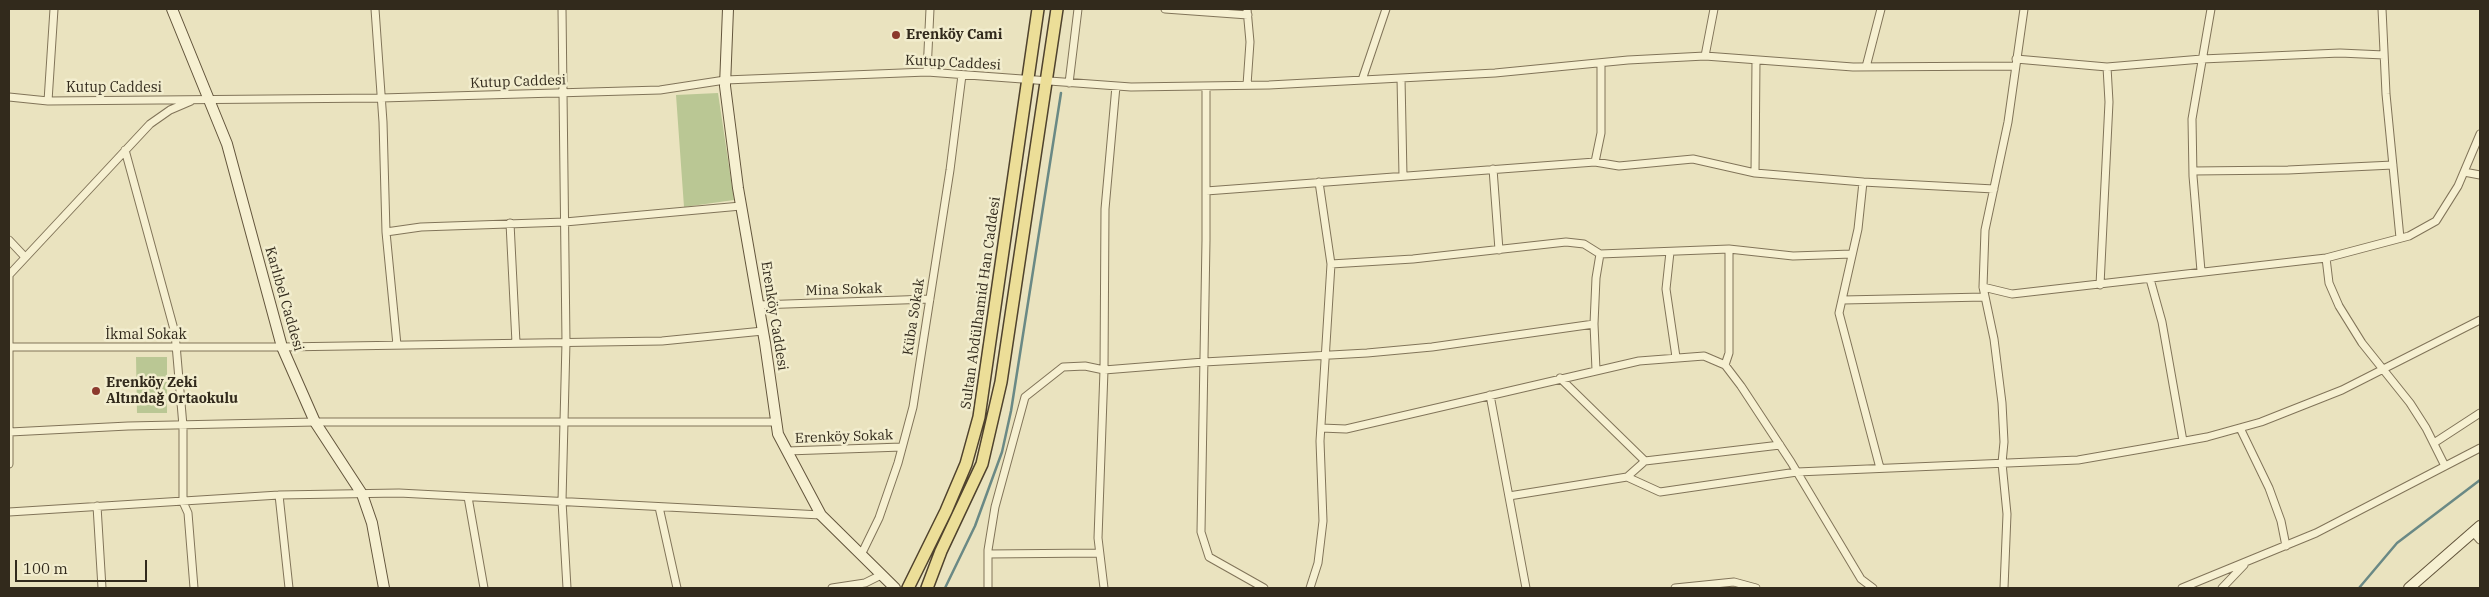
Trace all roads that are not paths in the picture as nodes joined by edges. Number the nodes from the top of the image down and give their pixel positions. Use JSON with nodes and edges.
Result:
{"nodes":[{"id":1,"x":54,"y":9,"type":"edge"},
{"id":2,"x":172,"y":9,"type":"edge"},
{"id":3,"x":375,"y":9,"type":"edge"},
{"id":4,"x":562,"y":9,"type":"edge"},
{"id":5,"x":728,"y":9,"type":"edge"},
{"id":6,"x":930,"y":9,"type":"edge"},
{"id":7,"x":1038,"y":9,"type":"edge"},
{"id":8,"x":1056,"y":9,"type":"edge"},
{"id":9,"x":1078,"y":9,"type":"edge"},
{"id":10,"x":1165,"y":9,"type":"edge"},
{"id":11,"x":1386,"y":9,"type":"edge"},
{"id":12,"x":1714,"y":9,"type":"edge"},
{"id":13,"x":1881,"y":9,"type":"edge"},
{"id":14,"x":2024,"y":9,"type":"edge"},
{"id":15,"x":2211,"y":9,"type":"edge"},
{"id":16,"x":2382,"y":9,"type":"edge"},
{"id":17,"x":1248,"y":12,"type":"edge"},
{"id":18,"x":2384,"y":55,"type":"junction"},
{"id":19,"x":1705,"y":56,"type":"junction"},
{"id":20,"x":2202,"y":59,"type":"junction"},
{"id":21,"x":1756,"y":60,"type":"junction"},
{"id":22,"x":1601,"y":63,"type":"junction"},
{"id":23,"x":2016,"y":63,"type":"junction"},
{"id":24,"x":1866,"y":67,"type":"junction"},
{"id":25,"x":2107,"y":67,"type":"junction"},
{"id":26,"x":927,"y":72,"type":"junction"},
{"id":27,"x":962,"y":74,"type":"junction"},
{"id":28,"x":1401,"y":78,"type":"junction"},
{"id":29,"x":725,"y":80,"type":"junction"},
{"id":30,"x":1028,"y":80,"type":"junction"},
{"id":31,"x":1362,"y":80,"type":"junction"},
{"id":32,"x":1047,"y":81,"type":"junction"},
{"id":33,"x":1069,"y":83,"type":"junction"},
{"id":34,"x":1116,"y":86,"type":"junction"},
{"id":35,"x":1206,"y":86,"type":"junction"},
{"id":36,"x":1247,"y":86,"type":"junction"},
{"id":37,"x":565,"y":93,"type":"junction"},
{"id":38,"x":9,"y":97,"type":"edge"},
{"id":39,"x":381,"y":98,"type":"junction"},
{"id":40,"x":194,"y":100,"type":"junction"},
{"id":41,"x":210,"y":100,"type":"junction"},
{"id":42,"x":48,"y":101,"type":"junction"},
{"id":43,"x":2480,"y":134,"type":"edge"},
{"id":44,"x":125,"y":150,"type":"junction"},
{"id":45,"x":1596,"y":162,"type":"junction"},
{"id":46,"x":2394,"y":165,"type":"junction"},
{"id":47,"x":1493,"y":169,"type":"junction"},
{"id":48,"x":2193,"y":171,"type":"junction"},
{"id":49,"x":2464,"y":172,"type":"junction"},
{"id":50,"x":1755,"y":173,"type":"junction"},
{"id":51,"x":2480,"y":175,"type":"edge"},
{"id":52,"x":1403,"y":176,"type":"junction"},
{"id":53,"x":1319,"y":182,"type":"junction"},
{"id":54,"x":1863,"y":182,"type":"junction"},
{"id":55,"x":1994,"y":189,"type":"junction"},
{"id":56,"x":1206,"y":190,"type":"junction"},
{"id":57,"x":741,"y":206,"type":"junction"},
{"id":58,"x":565,"y":222,"type":"junction"},
{"id":59,"x":510,"y":223,"type":"junction"},
{"id":60,"x":386,"y":232,"type":"junction"},
{"id":61,"x":2400,"y":238,"type":"junction"},
{"id":62,"x":9,"y":240,"type":"edge"},
{"id":63,"x":1729,"y":249,"type":"junction"},
{"id":64,"x":1499,"y":250,"type":"junction"},
{"id":65,"x":1670,"y":252,"type":"junction"},
{"id":66,"x":1600,"y":254,"type":"junction"},
{"id":67,"x":1852,"y":254,"type":"junction"},
{"id":68,"x":25,"y":257,"type":"junction"},
{"id":69,"x":2326,"y":258,"type":"junction"},
{"id":70,"x":1331,"y":264,"type":"junction"},
{"id":71,"x":2201,"y":271,"type":"junction"},
{"id":72,"x":9,"y":275,"type":"edge"},
{"id":73,"x":2150,"y":279,"type":"junction"},
{"id":74,"x":2100,"y":285,"type":"junction"},
{"id":75,"x":1983,"y":287,"type":"junction"},
{"id":76,"x":1985,"y":297,"type":"junction"},
{"id":77,"x":930,"y":299,"type":"junction"},
{"id":78,"x":1843,"y":300,"type":"junction"},
{"id":79,"x":758,"y":305,"type":"junction"},
{"id":80,"x":2480,"y":320,"type":"edge"},
{"id":81,"x":1594,"y":324,"type":"junction"},
{"id":82,"x":763,"y":330,"type":"junction"},
{"id":83,"x":566,"y":342,"type":"junction"},
{"id":84,"x":516,"y":343,"type":"junction"},
{"id":85,"x":397,"y":345,"type":"junction"},
{"id":86,"x":10,"y":347,"type":"junction"},
{"id":87,"x":175,"y":347,"type":"junction"},
{"id":88,"x":282,"y":347,"type":"junction"},
{"id":89,"x":1326,"y":356,"type":"junction"},
{"id":90,"x":1676,"y":357,"type":"junction"},
{"id":91,"x":1204,"y":362,"type":"junction"},
{"id":92,"x":1724,"y":365,"type":"junction"},
{"id":93,"x":1104,"y":370,"type":"junction"},
{"id":94,"x":1596,"y":370,"type":"junction"},
{"id":95,"x":2384,"y":370,"type":"junction"},
{"id":96,"x":1560,"y":378,"type":"junction"},
{"id":97,"x":1490,"y":395,"type":"junction"},
{"id":98,"x":2480,"y":413,"type":"edge"},
{"id":99,"x":564,"y":421,"type":"junction"},
{"id":100,"x":316,"y":422,"type":"junction"},
{"id":101,"x":776,"y":422,"type":"junction"},
{"id":102,"x":183,"y":426,"type":"junction"},
{"id":103,"x":1321,"y":428,"type":"junction"},
{"id":104,"x":2240,"y":428,"type":"junction"},
{"id":105,"x":10,"y":432,"type":"edge"},
{"id":106,"x":2183,"y":441,"type":"junction"},
{"id":107,"x":2434,"y":443,"type":"junction"},
{"id":108,"x":1780,"y":445,"type":"junction"},
{"id":109,"x":902,"y":447,"type":"junction"},
{"id":110,"x":2480,"y":448,"type":"edge"},
{"id":111,"x":787,"y":451,"type":"junction"},
{"id":112,"x":1645,"y":461,"type":"junction"},
{"id":113,"x":2002,"y":463,"type":"junction"},
{"id":114,"x":9,"y":464,"type":"edge"},
{"id":115,"x":2445,"y":466,"type":"junction"},
{"id":116,"x":1880,"y":468,"type":"junction"},
{"id":117,"x":1797,"y":472,"type":"junction"},
{"id":118,"x":1627,"y":477,"type":"junction"},
{"id":119,"x":362,"y":494,"type":"junction"},
{"id":120,"x":279,"y":495,"type":"junction"},
{"id":121,"x":1509,"y":496,"type":"junction"},
{"id":122,"x":468,"y":497,"type":"junction"},
{"id":123,"x":562,"y":501,"type":"junction"},
{"id":124,"x":183,"y":502,"type":"junction"},
{"id":125,"x":98,"y":506,"type":"junction"},
{"id":126,"x":659,"y":507,"type":"junction"},
{"id":127,"x":9,"y":512,"type":"edge"},
{"id":128,"x":821,"y":515,"type":"junction"},
{"id":129,"x":2478,"y":532,"type":"edge"},
{"id":130,"x":2286,"y":546,"type":"junction"},
{"id":131,"x":1099,"y":553,"type":"junction"},
{"id":132,"x":988,"y":554,"type":"junction"},
{"id":133,"x":861,"y":555,"type":"junction"},
{"id":134,"x":2247,"y":562,"type":"junction"},
{"id":135,"x":881,"y":575,"type":"junction"},
{"id":136,"x":102,"y":588,"type":"edge"},
{"id":137,"x":194,"y":588,"type":"edge"},
{"id":138,"x":289,"y":588,"type":"edge"},
{"id":139,"x":384,"y":588,"type":"edge"},
{"id":140,"x":484,"y":588,"type":"edge"},
{"id":141,"x":567,"y":588,"type":"edge"},
{"id":142,"x":677,"y":588,"type":"edge"},
{"id":143,"x":832,"y":588,"type":"edge"},
{"id":144,"x":895,"y":588,"type":"edge"},
{"id":145,"x":908,"y":588,"type":"edge"},
{"id":146,"x":927,"y":588,"type":"edge"},
{"id":147,"x":988,"y":588,"type":"edge"},
{"id":148,"x":1104,"y":588,"type":"edge"},
{"id":149,"x":1264,"y":588,"type":"edge"},
{"id":150,"x":1310,"y":588,"type":"edge"},
{"id":151,"x":1526,"y":588,"type":"edge"},
{"id":152,"x":1675,"y":588,"type":"edge"},
{"id":153,"x":1756,"y":588,"type":"edge"},
{"id":154,"x":1874,"y":588,"type":"edge"},
{"id":155,"x":2004,"y":588,"type":"edge"},
{"id":156,"x":2182,"y":588,"type":"edge"},
{"id":157,"x":2222,"y":588,"type":"edge"},
{"id":158,"x":2409,"y":588,"type":"edge"}],
"edges":[{"from":1,"to":42,"type":"street"},
{"from":2,"to":41,"type":"street","name":"Karlıbel Caddesi"},
{"from":3,"to":39,"type":"street"},
{"from":4,"to":37,"type":"street"},
{"from":5,"to":29,"type":"street","name":"Erenköy Caddesi"},
{"from":6,"to":26,"type":"street"},
{"from":7,"to":30,"type":"main road","name":"Sultan Abdülhamid Han Caddesi"},
{"from":8,"to":32,"type":"main road","name":"Sultan Abdülhamid Han Caddesi"},
{"from":9,"to":33,"type":"street"},
{"from":10,"to":17,"type":"street"},
{"from":11,"to":31,"type":"street"},
{"from":12,"to":19,"type":"street"},
{"from":13,"to":24,"type":"street"},
{"from":14,"to":23,"type":"street"},
{"from":15,"to":20,"type":"street"},
{"from":16,"to":18,"type":"street"},
{"from":17,"to":36,"type":"street"},
{"from":18,"to":20,"type":"street","name":"Kutup Caddesi"},
{"from":18,"to":46,"type":"street"},
{"from":19,"to":21,"type":"street","name":"Kutup Caddesi"},
{"from":19,"to":22,"type":"street","name":"Kutup Caddesi"},
{"from":20,"to":25,"type":"street","name":"Kutup Caddesi"},
{"from":20,"to":48,"type":"street"},
{"from":21,"to":24,"type":"street","name":"Kutup Caddesi"},
{"from":21,"to":50,"type":"street"},
{"from":22,"to":28,"type":"street","name":"Kutup Caddesi"},
{"from":22,"to":45,"type":"street"},
{"from":23,"to":24,"type":"street","name":"Kutup Caddesi"},
{"from":23,"to":25,"type":"street","name":"Kutup Caddesi"},
{"from":23,"to":55,"type":"street"},
{"from":25,"to":74,"type":"street"},
{"from":26,"to":27,"type":"street","name":"Kutup Caddesi"},
{"from":26,"to":29,"type":"street","name":"Kutup Caddesi"},
{"from":27,"to":30,"type":"street","name":"Kutup Caddesi"},
{"from":27,"to":77,"type":"street","name":"Küba Sokak"},
{"from":28,"to":31,"type":"street","name":"Kutup Caddesi"},
{"from":28,"to":52,"type":"street"},
{"from":29,"to":37,"type":"street","name":"Kutup Caddesi"},
{"from":29,"to":57,"type":"street","name":"Erenköy Caddesi"},
{"from":30,"to":32,"type":"street","name":"Kutup Caddesi"},
{"from":30,"to":145,"type":"main road","name":"Sultan Abdülhamid Han Caddesi"},
{"from":31,"to":36,"type":"street","name":"Kutup Caddesi"},
{"from":32,"to":33,"type":"street","name":"Kutup Caddesi"},
{"from":32,"to":146,"type":"main road","name":"Sultan Abdülhamid Han Caddesi"},
{"from":33,"to":34,"type":"street","name":"Kutup Caddesi"},
{"from":34,"to":35,"type":"street","name":"Kutup Caddesi"},
{"from":34,"to":93,"type":"street"},
{"from":35,"to":36,"type":"street","name":"Kutup Caddesi"},
{"from":35,"to":56,"type":"street"},
{"from":37,"to":39,"type":"street","name":"Kutup Caddesi"},
{"from":37,"to":58,"type":"street"},
{"from":38,"to":42,"type":"street","name":"Kutup Caddesi"},
{"from":39,"to":41,"type":"street","name":"Kutup Caddesi"},
{"from":39,"to":60,"type":"street"},
{"from":40,"to":41,"type":"street","name":"Kutup Caddesi"},
{"from":40,"to":42,"type":"street","name":"Kutup Caddesi"},
{"from":40,"to":44,"type":"street"},
{"from":41,"to":88,"type":"street","name":"Karlıbel Caddesi"},
{"from":43,"to":49,"type":"street"},
{"from":44,"to":68,"type":"street"},
{"from":44,"to":87,"type":"street"},
{"from":45,"to":47,"type":"street"},
{"from":45,"to":50,"type":"street"},
{"from":46,"to":48,"type":"street"},
{"from":46,"to":61,"type":"street"},
{"from":47,"to":52,"type":"street"},
{"from":47,"to":64,"type":"street"},
{"from":48,"to":71,"type":"street"},
{"from":49,"to":51,"type":"street"},
{"from":49,"to":61,"type":"street"},
{"from":50,"to":54,"type":"street"},
{"from":52,"to":53,"type":"street"},
{"from":53,"to":56,"type":"street"},
{"from":53,"to":70,"type":"street"},
{"from":54,"to":55,"type":"street"},
{"from":54,"to":67,"type":"street"},
{"from":55,"to":75,"type":"street"},
{"from":56,"to":91,"type":"street"},
{"from":57,"to":58,"type":"street"},
{"from":57,"to":79,"type":"street","name":"Erenköy Caddesi"},
{"from":58,"to":59,"type":"street"},
{"from":58,"to":83,"type":"street"},
{"from":59,"to":60,"type":"street"},
{"from":59,"to":84,"type":"street"},
{"from":60,"to":85,"type":"street"},
{"from":61,"to":69,"type":"street"},
{"from":62,"to":68,"type":"street"},
{"from":63,"to":65,"type":"street"},
{"from":63,"to":67,"type":"street"},
{"from":63,"to":92,"type":"street"},
{"from":64,"to":66,"type":"street"},
{"from":64,"to":70,"type":"street"},
{"from":65,"to":66,"type":"street"},
{"from":65,"to":90,"type":"street"},
{"from":66,"to":81,"type":"street"},
{"from":67,"to":78,"type":"street"},
{"from":68,"to":72,"type":"street"},
{"from":69,"to":71,"type":"street"},
{"from":69,"to":95,"type":"street"},
{"from":70,"to":89,"type":"street"},
{"from":71,"to":73,"type":"street"},
{"from":72,"to":86,"type":"street"},
{"from":73,"to":74,"type":"street"},
{"from":73,"to":106,"type":"street"},
{"from":74,"to":75,"type":"street"},
{"from":75,"to":76,"type":"street"},
{"from":76,"to":78,"type":"street"},
{"from":76,"to":113,"type":"street"},
{"from":77,"to":79,"type":"street","name":"Mina Sokak"},
{"from":77,"to":109,"type":"street","name":"Küba Sokak"},
{"from":78,"to":116,"type":"street"},
{"from":79,"to":82,"type":"street","name":"Erenköy Caddesi"},
{"from":80,"to":95,"type":"street"},
{"from":81,"to":89,"type":"street"},
{"from":81,"to":94,"type":"street"},
{"from":82,"to":83,"type":"street","name":"İkmal Sokak"},
{"from":82,"to":101,"type":"street","name":"Erenköy Caddesi"},
{"from":83,"to":84,"type":"street","name":"İkmal Sokak"},
{"from":83,"to":99,"type":"street"},
{"from":84,"to":85,"type":"street","name":"İkmal Sokak"},
{"from":85,"to":88,"type":"street","name":"İkmal Sokak"},
{"from":86,"to":87,"type":"street","name":"İkmal Sokak"},
{"from":86,"to":105,"type":"street"},
{"from":87,"to":88,"type":"street","name":"İkmal Sokak"},
{"from":87,"to":102,"type":"street"},
{"from":88,"to":100,"type":"street","name":"Karlıbel Caddesi"},
{"from":89,"to":91,"type":"street"},
{"from":89,"to":103,"type":"street"},
{"from":90,"to":92,"type":"street"},
{"from":90,"to":94,"type":"street"},
{"from":91,"to":93,"type":"street"},
{"from":91,"to":149,"type":"street"},
{"from":92,"to":108,"type":"street"},
{"from":93,"to":131,"type":"street"},
{"from":93,"to":132,"type":"street"},
{"from":94,"to":96,"type":"street"},
{"from":95,"to":104,"type":"street"},
{"from":95,"to":107,"type":"street"},
{"from":96,"to":97,"type":"street"},
{"from":96,"to":112,"type":"street"},
{"from":97,"to":103,"type":"street"},
{"from":97,"to":121,"type":"street"},
{"from":98,"to":107,"type":"street"},
{"from":99,"to":100,"type":"street"},
{"from":99,"to":101,"type":"street"},
{"from":99,"to":123,"type":"street"},
{"from":100,"to":102,"type":"street"},
{"from":100,"to":119,"type":"street","name":"Karlıbel Caddesi"},
{"from":101,"to":111,"type":"street","name":"Erenköy Caddesi"},
{"from":102,"to":105,"type":"street"},
{"from":102,"to":124,"type":"street"},
{"from":103,"to":150,"type":"street"},
{"from":104,"to":106,"type":"street"},
{"from":104,"to":130,"type":"street"},
{"from":105,"to":114,"type":"street"},
{"from":106,"to":113,"type":"street"},
{"from":107,"to":115,"type":"street"},
{"from":108,"to":112,"type":"street"},
{"from":108,"to":117,"type":"street"},
{"from":109,"to":111,"type":"street","name":"Erenköy Sokak"},
{"from":109,"to":133,"type":"street","name":"Küba Sokak"},
{"from":110,"to":115,"type":"street"},
{"from":111,"to":128,"type":"street","name":"Erenköy Caddesi"},
{"from":112,"to":118,"type":"street"},
{"from":113,"to":116,"type":"street"},
{"from":113,"to":155,"type":"street"},
{"from":115,"to":130,"type":"street"},
{"from":116,"to":117,"type":"street"},
{"from":117,"to":118,"type":"street"},
{"from":117,"to":154,"type":"street"},
{"from":118,"to":121,"type":"street"},
{"from":119,"to":120,"type":"street"},
{"from":119,"to":122,"type":"street"},
{"from":119,"to":139,"type":"street","name":"Karlıbel Caddesi"},
{"from":120,"to":124,"type":"street"},
{"from":120,"to":138,"type":"street"},
{"from":121,"to":151,"type":"street"},
{"from":122,"to":123,"type":"street"},
{"from":122,"to":140,"type":"street"},
{"from":123,"to":126,"type":"street"},
{"from":123,"to":141,"type":"street"},
{"from":124,"to":125,"type":"street"},
{"from":124,"to":137,"type":"street"},
{"from":125,"to":127,"type":"street"},
{"from":125,"to":136,"type":"street"},
{"from":126,"to":128,"type":"street"},
{"from":126,"to":142,"type":"street"},
{"from":128,"to":133,"type":"street","name":"Erenköy Caddesi"},
{"from":129,"to":158,"type":"street"},
{"from":130,"to":134,"type":"street"},
{"from":131,"to":132,"type":"street"},
{"from":131,"to":148,"type":"street"},
{"from":132,"to":147,"type":"street"},
{"from":133,"to":135,"type":"street","name":"Erenköy Caddesi"},
{"from":134,"to":156,"type":"street"},
{"from":134,"to":157,"type":"street"},
{"from":135,"to":143,"type":"street"},
{"from":135,"to":144,"type":"street","name":"Erenköy Caddesi"},
{"from":152,"to":153,"type":"street"}]}
